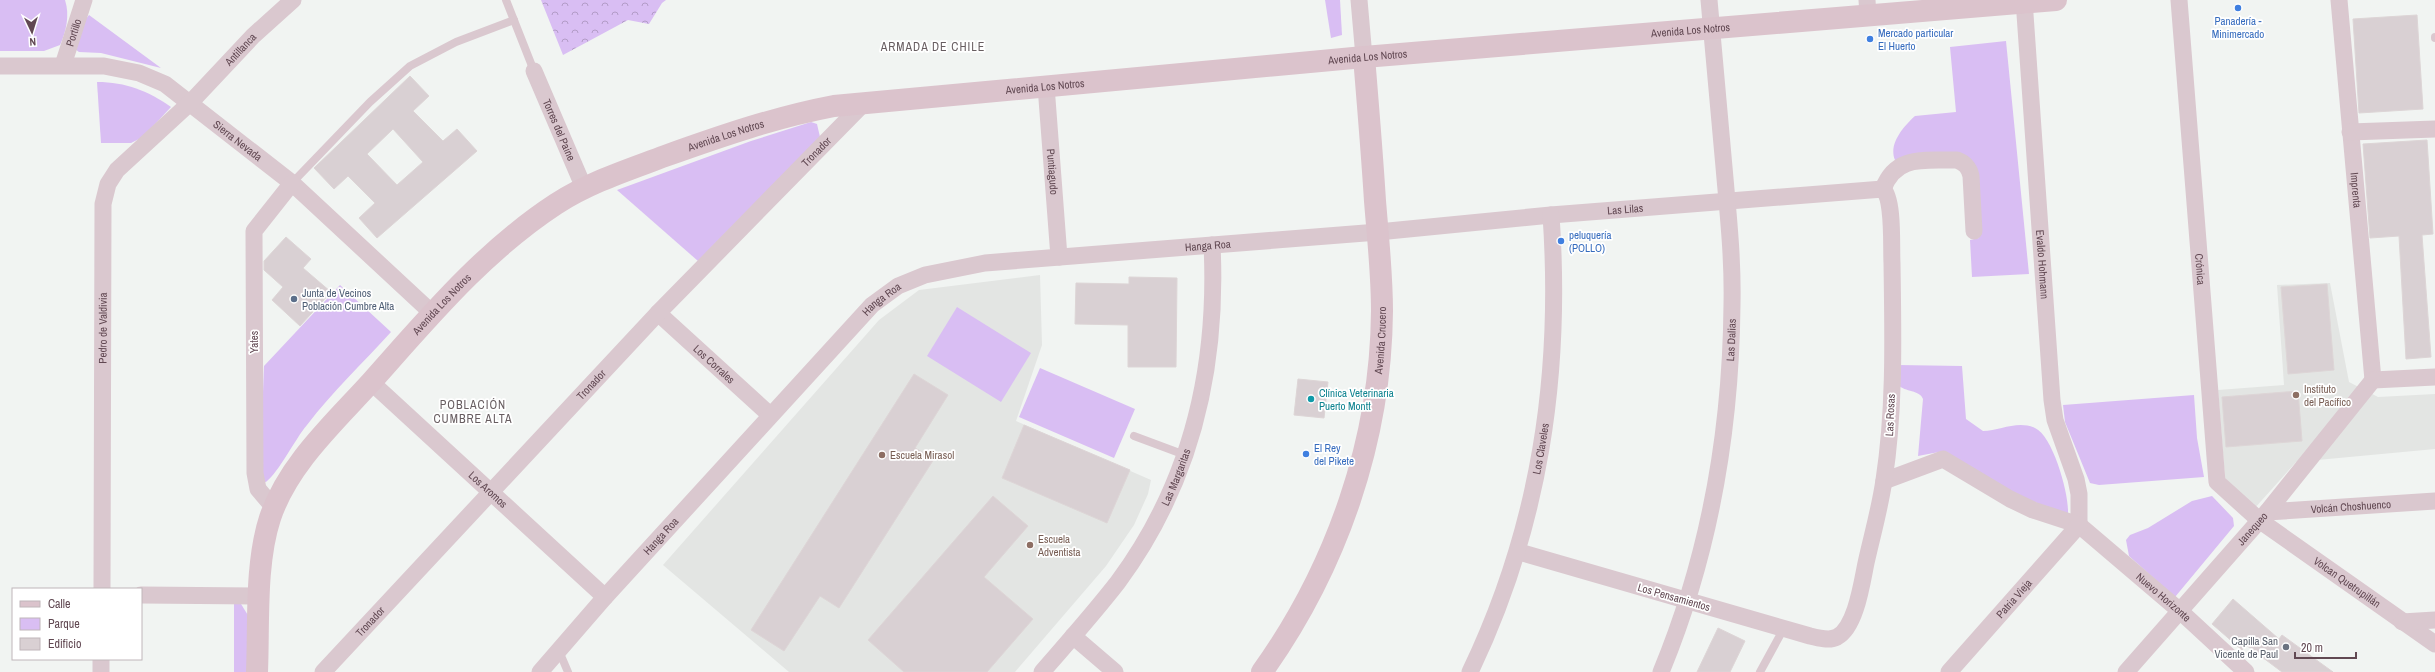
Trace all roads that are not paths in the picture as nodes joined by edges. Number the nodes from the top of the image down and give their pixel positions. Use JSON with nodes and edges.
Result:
{"nodes":[{"id":1,"x":293,"y":0,"type":"edge"},
{"id":2,"x":506,"y":0,"type":"edge"},
{"id":3,"x":1359,"y":0,"type":"edge"},
{"id":4,"x":1709,"y":0,"type":"edge"},
{"id":5,"x":2056,"y":0,"type":"edge"},
{"id":6,"x":2178,"y":0,"type":"edge"},
{"id":7,"x":2338,"y":0,"type":"edge"},
{"id":8,"x":83,"y":1,"type":"edge"},
{"id":9,"x":2024,"y":1,"type":"edge"},
{"id":10,"x":1868,"y":8,"type":"edge"},
{"id":11,"x":514,"y":20,"type":"junction"},
{"id":12,"x":1712,"y":28,"type":"junction"},
{"id":13,"x":1364,"y":57,"type":"junction"},
{"id":14,"x":63,"y":65,"type":"junction"},
{"id":15,"x":0,"y":66,"type":"edge"},
{"id":16,"x":534,"y":71,"type":"joint"},
{"id":17,"x":1046,"y":86,"type":"junction"},
{"id":18,"x":191,"y":102,"type":"junction"},
{"id":19,"x":864,"y":102,"type":"junction"},
{"id":20,"x":2435,"y":129,"type":"edge"},
{"id":21,"x":2350,"y":132,"type":"junction"},
{"id":22,"x":292,"y":183,"type":"junction"},
{"id":23,"x":584,"y":188,"type":"junction"},
{"id":24,"x":1878,"y":189,"type":"junction"},
{"id":25,"x":1727,"y":201,"type":"junction"},
{"id":26,"x":1551,"y":214,"type":"junction"},
{"id":27,"x":1974,"y":231,"type":"dead end"},
{"id":28,"x":1378,"y":232,"type":"junction"},
{"id":29,"x":1212,"y":245,"type":"junction"},
{"id":30,"x":1059,"y":257,"type":"junction"},
{"id":31,"x":432,"y":313,"type":"junction"},
{"id":32,"x":658,"y":313,"type":"junction"},
{"id":33,"x":2435,"y":377,"type":"edge"},
{"id":34,"x":2372,"y":380,"type":"junction"},
{"id":35,"x":371,"y":382,"type":"junction"},
{"id":36,"x":770,"y":415,"type":"junction"},
{"id":37,"x":1134,"y":436,"type":"dead end"},
{"id":38,"x":1186,"y":455,"type":"junction"},
{"id":39,"x":1884,"y":481,"type":"junction"},
{"id":40,"x":490,"y":491,"type":"junction"},
{"id":41,"x":2435,"y":501,"type":"edge"},
{"id":42,"x":275,"y":509,"type":"junction"},
{"id":43,"x":2263,"y":516,"type":"junction"},
{"id":44,"x":2079,"y":525,"type":"junction"},
{"id":45,"x":1518,"y":552,"type":"junction"},
{"id":46,"x":102,"y":588,"type":"edge"},
{"id":47,"x":142,"y":595,"type":"edge"},
{"id":48,"x":259,"y":596,"type":"junction"},
{"id":49,"x":605,"y":597,"type":"junction"},
{"id":50,"x":1686,"y":601,"type":"junction"},
{"id":51,"x":2180,"y":610,"type":"junction"},
{"id":52,"x":2435,"y":620,"type":"edge"},
{"id":53,"x":2402,"y":622,"type":"junction"},
{"id":54,"x":1784,"y":628,"type":"junction"},
{"id":55,"x":1073,"y":636,"type":"junction"},
{"id":56,"x":1830,"y":639,"type":"joint"},
{"id":57,"x":2435,"y":644,"type":"edge"},
{"id":58,"x":559,"y":652,"type":"junction"},
{"id":59,"x":101,"y":660,"type":"edge"},
{"id":60,"x":101,"y":672,"type":"edge"},
{"id":61,"x":258,"y":672,"type":"edge"},
{"id":62,"x":323,"y":672,"type":"edge"},
{"id":63,"x":540,"y":672,"type":"edge"},
{"id":64,"x":568,"y":672,"type":"edge"},
{"id":65,"x":1042,"y":672,"type":"edge"},
{"id":66,"x":1115,"y":672,"type":"edge"},
{"id":67,"x":1262,"y":672,"type":"edge"},
{"id":68,"x":1470,"y":672,"type":"edge"},
{"id":69,"x":1661,"y":672,"type":"edge"},
{"id":70,"x":1760,"y":672,"type":"edge"},
{"id":71,"x":1949,"y":672,"type":"edge"},
{"id":72,"x":2126,"y":672,"type":"edge"},
{"id":73,"x":2246,"y":672,"type":"edge"}],
"edges":[{"from":1,"to":18,"type":"street","name":"Antillanca"},
{"from":2,"to":11,"type":"lane"},
{"from":3,"to":13,"type":"street"},
{"from":4,"to":12,"type":"street","name":"Las Dalias"},
{"from":5,"to":9,"type":"main road","name":"Avenida Los Notros"},
{"from":6,"to":43,"type":"street","name":"Crónica"},
{"from":7,"to":21,"type":"street","name":"Imprenta"},
{"from":8,"to":14,"type":"street","name":"Portillo"},
{"from":9,"to":10,"type":"main road","name":"Avenida Los Notros"},
{"from":9,"to":44,"type":"street","name":"Evaldo Hohmann"},
{"from":10,"to":12,"type":"main road","name":"Avenida Los Notros"},
{"from":11,"to":16,"type":"lane"},
{"from":11,"to":22,"type":"lane"},
{"from":12,"to":13,"type":"main road","name":"Avenida Los Notros"},
{"from":12,"to":25,"type":"street","name":"Las Dalias"},
{"from":13,"to":17,"type":"main road","name":"Avenida Los Notros"},
{"from":13,"to":28,"type":"main road","name":"Avenida Crucero"},
{"from":14,"to":15,"type":"street","name":"Sierra Nevada"},
{"from":14,"to":18,"type":"street","name":"Sierra Nevada"},
{"from":16,"to":23,"type":"street","name":"Torres del Paine"},
{"from":17,"to":19,"type":"main road","name":"Avenida Los Notros"},
{"from":17,"to":30,"type":"street","name":"Puntiagudo"},
{"from":18,"to":22,"type":"street","name":"Sierra Nevada"},
{"from":18,"to":46,"type":"street","name":"Pedro de Valdivia"},
{"from":19,"to":23,"type":"main road","name":"Avenida Los Notros"},
{"from":19,"to":32,"type":"street","name":"Tronador"},
{"from":20,"to":21,"type":"street"},
{"from":21,"to":34,"type":"street","name":"Imprenta"},
{"from":22,"to":31,"type":"street","name":"Sierra Nevada"},
{"from":22,"to":42,"type":"street","name":"Yates"},
{"from":23,"to":31,"type":"main road","name":"Avenida Los Notros"},
{"from":24,"to":25,"type":"street","name":"Las Lilas"},
{"from":24,"to":27,"type":"street"},
{"from":24,"to":39,"type":"street","name":"Las Rosas"},
{"from":25,"to":26,"type":"street","name":"Las Lilas"},
{"from":25,"to":50,"type":"street","name":"Las Dalias"},
{"from":26,"to":28,"type":"street","name":"Las Lilas"},
{"from":26,"to":45,"type":"street","name":"Los Claveles"},
{"from":28,"to":29,"type":"street","name":"Hanga Roa"},
{"from":28,"to":67,"type":"main road","name":"Avenida Crucero"},
{"from":29,"to":30,"type":"street","name":"Hanga Roa"},
{"from":29,"to":38,"type":"street","name":"Las Margaritas"},
{"from":30,"to":36,"type":"street","name":"Hanga Roa"},
{"from":31,"to":35,"type":"main road","name":"Avenida Los Notros"},
{"from":32,"to":36,"type":"street","name":"Los Corrales"},
{"from":32,"to":40,"type":"street","name":"Tronador"},
{"from":33,"to":34,"type":"street"},
{"from":34,"to":43,"type":"street","name":"Janequeo"},
{"from":35,"to":40,"type":"street","name":"Los Aromos"},
{"from":35,"to":42,"type":"main road","name":"Avenida Los Notros"},
{"from":36,"to":49,"type":"street","name":"Hanga Roa"},
{"from":37,"to":38,"type":"lane"},
{"from":38,"to":55,"type":"street","name":"Las Margaritas"},
{"from":39,"to":44,"type":"street"},
{"from":39,"to":56,"type":"street","name":"Las Rosas"},
{"from":40,"to":49,"type":"street","name":"Los Aromos"},
{"from":40,"to":62,"type":"street","name":"Tronador"},
{"from":41,"to":43,"type":"street","name":"Volcán Choshuenco"},
{"from":42,"to":48,"type":"main road","name":"Avenida Los Notros"},
{"from":43,"to":51,"type":"street","name":"Janequeo"},
{"from":43,"to":53,"type":"street","name":"Volcan Quetrupillán"},
{"from":44,"to":51,"type":"street","name":"Nuevo Horizonte"},
{"from":44,"to":71,"type":"street","name":"Patria Vieja"},
{"from":45,"to":50,"type":"street","name":"Los Pensamientos"},
{"from":45,"to":68,"type":"street","name":"Los Claveles"},
{"from":47,"to":48,"type":"street"},
{"from":48,"to":61,"type":"main road"},
{"from":49,"to":58,"type":"street","name":"Hanga Roa"},
{"from":50,"to":54,"type":"street","name":"Los Pensamientos"},
{"from":50,"to":69,"type":"street","name":"Las Dalias"},
{"from":51,"to":72,"type":"street","name":"Janequeo"},
{"from":51,"to":73,"type":"street","name":"Nuevo Horizonte"},
{"from":52,"to":53,"type":"street"},
{"from":53,"to":57,"type":"street","name":"Volcan Quetrupillán"},
{"from":54,"to":56,"type":"street","name":"Los Pensamientos"},
{"from":54,"to":70,"type":"lane"},
{"from":55,"to":65,"type":"street","name":"Las Margaritas"},
{"from":55,"to":66,"type":"street"},
{"from":58,"to":63,"type":"street","name":"Hanga Roa"},
{"from":58,"to":64,"type":"lane"},
{"from":59,"to":60,"type":"street"}]}
